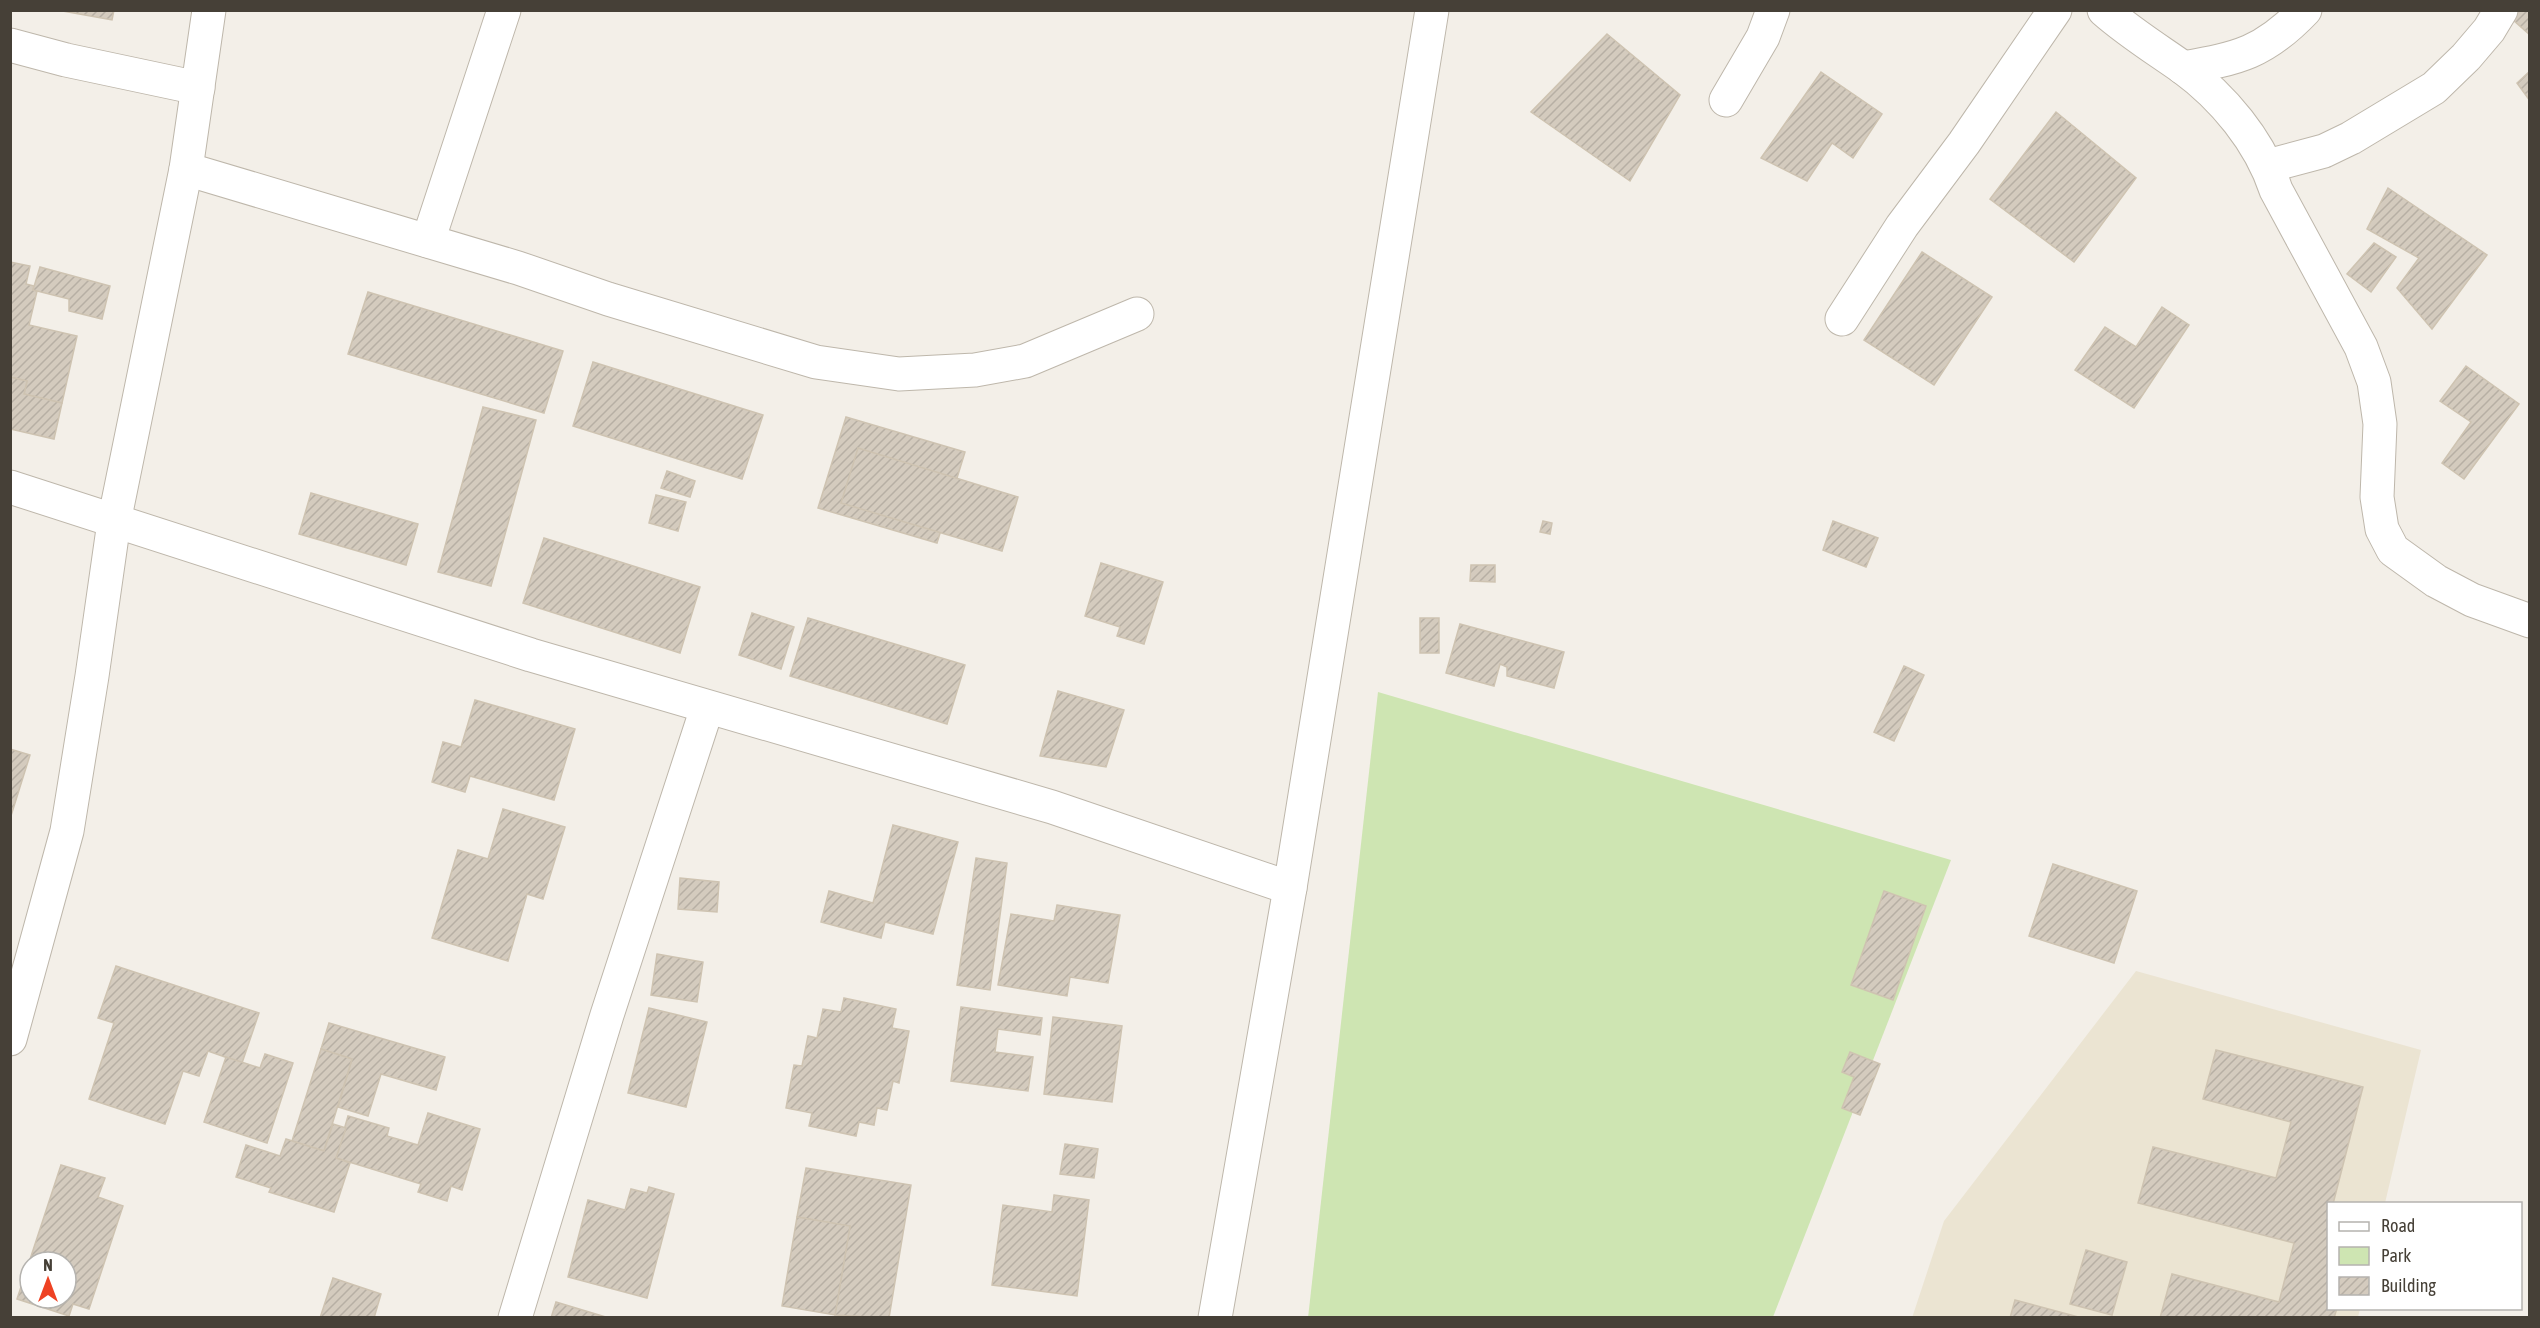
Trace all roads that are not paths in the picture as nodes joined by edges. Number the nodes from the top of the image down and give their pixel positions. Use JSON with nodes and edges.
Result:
{"nodes":[{"id":1,"x":209,"y":10,"type":"edge"},
{"id":2,"x":504,"y":10,"type":"edge"},
{"id":3,"x":1432,"y":10,"type":"edge"},
{"id":4,"x":1773,"y":10,"type":"edge"},
{"id":5,"x":2055,"y":10,"type":"edge"},
{"id":6,"x":2104,"y":10,"type":"edge"},
{"id":7,"x":2305,"y":10,"type":"edge"},
{"id":8,"x":2501,"y":10,"type":"edge"},
{"id":9,"x":10,"y":45,"type":"edge"},
{"id":10,"x":2183,"y":68,"type":"junction"},
{"id":11,"x":198,"y":88,"type":"junction"},
{"id":12,"x":1726,"y":100,"type":"dead end"},
{"id":13,"x":2268,"y":166,"type":"junction"},
{"id":14,"x":186,"y":169,"type":"junction"},
{"id":15,"x":428,"y":241,"type":"junction"},
{"id":16,"x":1137,"y":314,"type":"dead end"},
{"id":17,"x":1842,"y":319,"type":"dead end"},
{"id":18,"x":10,"y":487,"type":"edge"},
{"id":19,"x":114,"y":522,"type":"junction"},
{"id":20,"x":2529,"y":621,"type":"edge"},
{"id":21,"x":707,"y":708,"type":"junction"},
{"id":22,"x":1290,"y":888,"type":"junction"},
{"id":23,"x":10,"y":1039,"type":"edge"},
{"id":24,"x":514,"y":1317,"type":"edge"},
{"id":25,"x":1215,"y":1317,"type":"edge"}],
"edges":[{"from":1,"to":11,"type":"street"},
{"from":2,"to":15,"type":"street"},
{"from":3,"to":22,"type":"street"},
{"from":4,"to":12,"type":"street"},
{"from":5,"to":17,"type":"street"},
{"from":6,"to":10,"type":"street"},
{"from":7,"to":10,"type":"street"},
{"from":8,"to":13,"type":"street"},
{"from":9,"to":11,"type":"street"},
{"from":10,"to":13,"type":"street"},
{"from":11,"to":14,"type":"street"},
{"from":13,"to":20,"type":"street"},
{"from":14,"to":15,"type":"street"},
{"from":14,"to":19,"type":"street"},
{"from":15,"to":16,"type":"street"},
{"from":18,"to":19,"type":"street"},
{"from":19,"to":21,"type":"street"},
{"from":19,"to":23,"type":"street"},
{"from":21,"to":22,"type":"street"},
{"from":21,"to":24,"type":"street"},
{"from":22,"to":25,"type":"street"}]}
